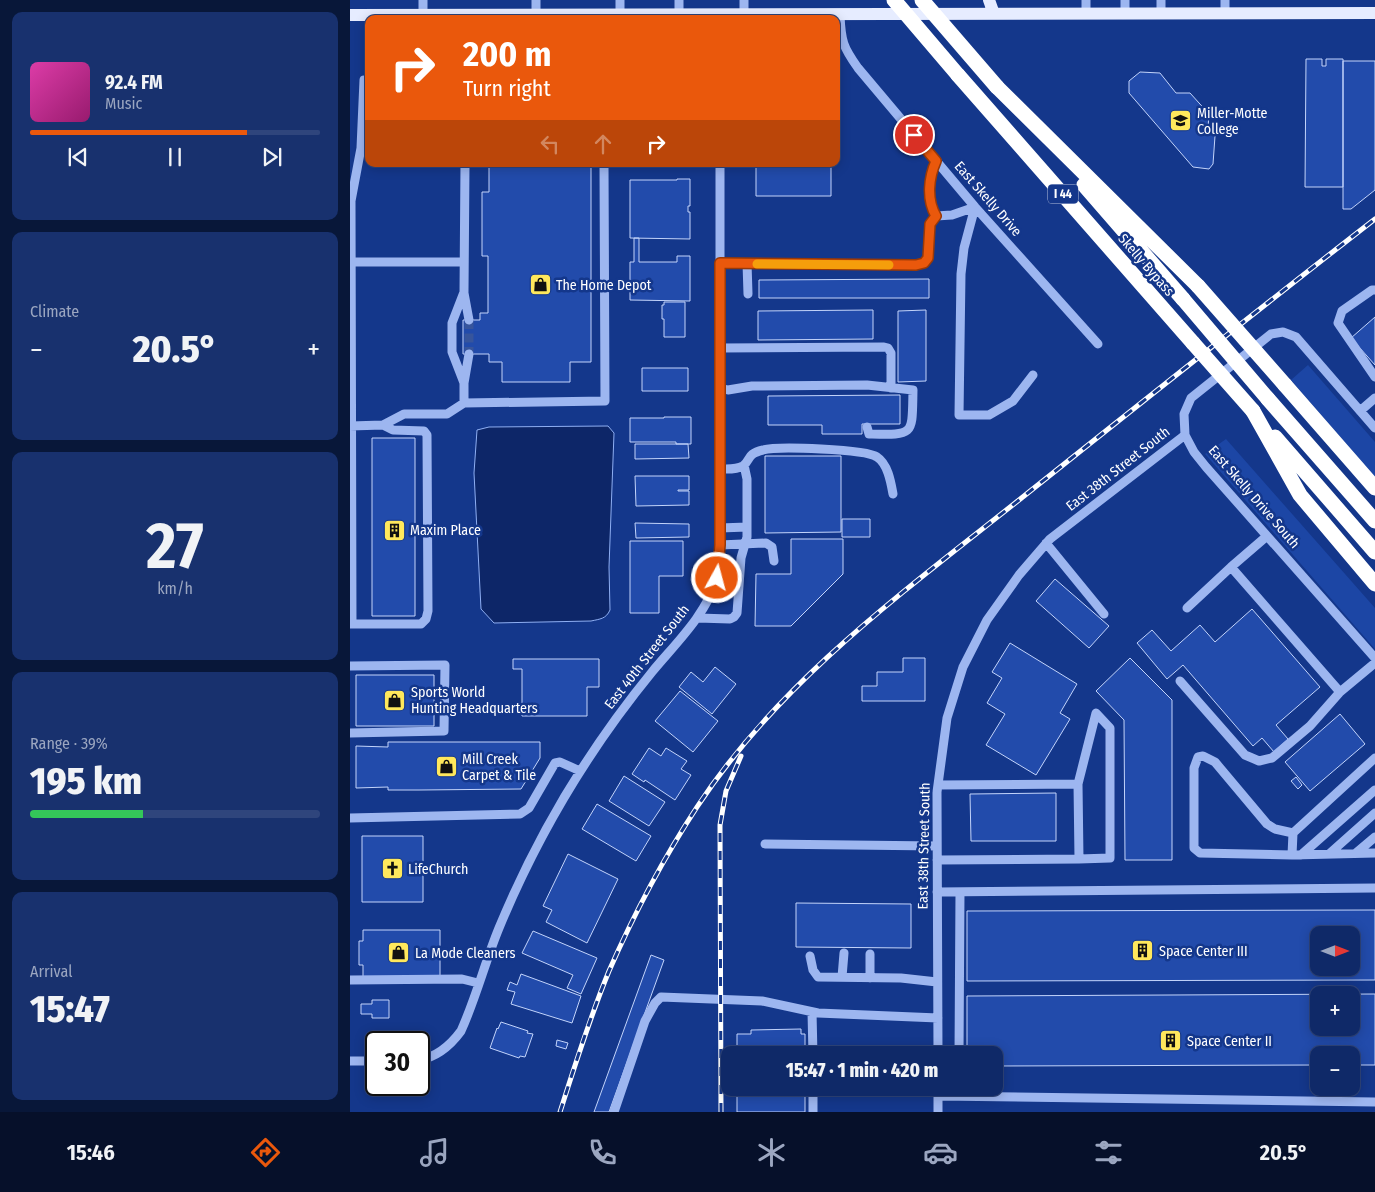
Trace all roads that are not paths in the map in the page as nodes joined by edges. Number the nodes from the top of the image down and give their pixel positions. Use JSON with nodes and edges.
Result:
{"nodes":[{"id":1,"x":423,"y":0,"type":"edge"},
{"id":2,"x":536,"y":0,"type":"edge"},
{"id":3,"x":620,"y":0,"type":"edge"},
{"id":4,"x":679,"y":0,"type":"edge"},
{"id":5,"x":744,"y":0,"type":"edge"},
{"id":6,"x":894,"y":0,"type":"edge"},
{"id":7,"x":922,"y":0,"type":"edge"},
{"id":8,"x":989,"y":0,"type":"edge"},
{"id":9,"x":1086,"y":0,"type":"edge"},
{"id":10,"x":1125,"y":0,"type":"edge"},
{"id":11,"x":1161,"y":0,"type":"edge"},
{"id":12,"x":1225,"y":7,"type":"edge"},
{"id":13,"x":1375,"y":13,"type":"edge"},
{"id":14,"x":840,"y":14,"type":"junction"},
{"id":15,"x":994,"y":14,"type":"junction"},
{"id":16,"x":1086,"y":14,"type":"junction"},
{"id":17,"x":1125,"y":14,"type":"junction"},
{"id":18,"x":1161,"y":14,"type":"junction"},
{"id":19,"x":350,"y":15,"type":"edge"},
{"id":20,"x":423,"y":15,"type":"joint"},
{"id":21,"x":536,"y":15,"type":"edge"},
{"id":22,"x":620,"y":15,"type":"edge"},
{"id":23,"x":684,"y":15,"type":"edge"},
{"id":24,"x":744,"y":15,"type":"joint"},
{"id":25,"x":365,"y":80,"type":"edge"},
{"id":26,"x":997,"y":87,"type":"junction"},
{"id":27,"x":936,"y":161,"type":"junction"},
{"id":28,"x":465,"y":167,"type":"edge"},
{"id":29,"x":604,"y":167,"type":"edge"},
{"id":30,"x":720,"y":167,"type":"edge"},
{"id":31,"x":975,"y":206,"type":"junction"},
{"id":32,"x":936,"y":216,"type":"junction"},
{"id":33,"x":351,"y":262,"type":"edge"},
{"id":34,"x":464,"y":262,"type":"junction"},
{"id":35,"x":720,"y":263,"type":"junction"},
{"id":36,"x":747,"y":263,"type":"junction"},
{"id":37,"x":1375,"y":290,"type":"edge"},
{"id":38,"x":464,"y":292,"type":"junction"},
{"id":39,"x":748,"y":294,"type":"dead end"},
{"id":40,"x":469,"y":320,"type":"tunnel mouth"},
{"id":41,"x":1098,"y":344,"type":"dead end"},
{"id":42,"x":720,"y":348,"type":"junction"},
{"id":43,"x":469,"y":354,"type":"tunnel mouth"},
{"id":44,"x":1033,"y":375,"type":"dead end"},
{"id":45,"x":1375,"y":377,"type":"edge"},
{"id":46,"x":464,"y":383,"type":"junction"},
{"id":47,"x":720,"y":388,"type":"junction"},
{"id":48,"x":891,"y":388,"type":"junction"},
{"id":49,"x":1375,"y":398,"type":"edge"},
{"id":50,"x":464,"y":403,"type":"junction"},
{"id":51,"x":1253,"y":411,"type":"junction"},
{"id":52,"x":1360,"y":411,"type":"junction"},
{"id":53,"x":383,"y":425,"type":"junction"},
{"id":54,"x":351,"y":426,"type":"edge"},
{"id":55,"x":867,"y":427,"type":"dead end"},
{"id":56,"x":1375,"y":428,"type":"edge"},
{"id":57,"x":1184,"y":435,"type":"junction"},
{"id":58,"x":744,"y":465,"type":"junction"},
{"id":59,"x":720,"y":469,"type":"junction"},
{"id":60,"x":1375,"y":488,"type":"edge"},
{"id":61,"x":893,"y":494,"type":"dead end"},
{"id":62,"x":1375,"y":520,"type":"edge"},
{"id":63,"x":747,"y":527,"type":"junction"},
{"id":64,"x":720,"y":528,"type":"junction"},
{"id":65,"x":1267,"y":536,"type":"junction"},
{"id":66,"x":745,"y":543,"type":"junction"},
{"id":67,"x":1046,"y":543,"type":"junction"},
{"id":68,"x":720,"y":545,"type":"junction"},
{"id":69,"x":1375,"y":552,"type":"edge"},
{"id":70,"x":774,"y":562,"type":"dead end"},
{"id":71,"x":1231,"y":567,"type":"junction"},
{"id":72,"x":719,"y":568,"type":"junction"},
{"id":73,"x":740,"y":570,"type":"junction"},
{"id":74,"x":1375,"y":584,"type":"edge"},
{"id":75,"x":1187,"y":608,"type":"dead end"},
{"id":76,"x":1104,"y":614,"type":"dead end"},
{"id":77,"x":698,"y":618,"type":"junction"},
{"id":78,"x":351,"y":624,"type":"edge"},
{"id":79,"x":1375,"y":658,"type":"edge"},
{"id":80,"x":1375,"y":663,"type":"edge"},
{"id":81,"x":350,"y":666,"type":"edge"},
{"id":82,"x":1180,"y":681,"type":"dead end"},
{"id":83,"x":1340,"y":692,"type":"junction"},
{"id":84,"x":350,"y":733,"type":"edge"},
{"id":85,"x":1375,"y":758,"type":"edge"},
{"id":86,"x":580,"y":771,"type":"junction"},
{"id":87,"x":1078,"y":784,"type":"junction"},
{"id":88,"x":938,"y":785,"type":"junction"},
{"id":89,"x":1375,"y":790,"type":"edge"},
{"id":90,"x":1375,"y":813,"type":"edge"},
{"id":91,"x":350,"y":818,"type":"edge"},
{"id":92,"x":1293,"y":833,"type":"junction"},
{"id":93,"x":1375,"y":837,"type":"edge"},
{"id":94,"x":765,"y":844,"type":"dead end"},
{"id":95,"x":937,"y":846,"type":"junction"},
{"id":96,"x":1375,"y":853,"type":"edge"},
{"id":97,"x":1329,"y":854,"type":"junction"},
{"id":98,"x":1356,"y":854,"type":"junction"},
{"id":99,"x":1297,"y":855,"type":"junction"},
{"id":100,"x":1079,"y":859,"type":"junction"},
{"id":101,"x":937,"y":860,"type":"junction"},
{"id":102,"x":1375,"y":888,"type":"edge"},
{"id":103,"x":937,"y":892,"type":"junction"},
{"id":104,"x":960,"y":892,"type":"junction"},
{"id":105,"x":844,"y":953,"type":"dead end"},
{"id":106,"x":870,"y":954,"type":"dead end"},
{"id":107,"x":810,"y":956,"type":"dead end"},
{"id":108,"x":842,"y":978,"type":"junction"},
{"id":109,"x":870,"y":978,"type":"junction"},
{"id":110,"x":350,"y":980,"type":"edge"},
{"id":111,"x":937,"y":982,"type":"junction"},
{"id":112,"x":478,"y":983,"type":"junction"},
{"id":113,"x":812,"y":1012,"type":"junction"},
{"id":114,"x":938,"y":1018,"type":"junction"},
{"id":115,"x":813,"y":1046,"type":"edge"},
{"id":116,"x":938,"y":1046,"type":"edge"},
{"id":117,"x":959,"y":1046,"type":"edge"},
{"id":118,"x":430,"y":1057,"type":"edge"},
{"id":119,"x":350,"y":1061,"type":"edge"},
{"id":120,"x":365,"y":1061,"type":"edge"},
{"id":121,"x":1003,"y":1093,"type":"edge"},
{"id":122,"x":813,"y":1096,"type":"edge"},
{"id":123,"x":938,"y":1096,"type":"edge"},
{"id":124,"x":1375,"y":1102,"type":"edge"},
{"id":125,"x":614,"y":1112,"type":"edge"},
{"id":126,"x":813,"y":1112,"type":"edge"},
{"id":127,"x":938,"y":1112,"type":"edge"}],
"edges":[{"from":1,"to":20,"type":"street"},
{"from":2,"to":21,"type":"street"},
{"from":3,"to":22,"type":"street"},
{"from":4,"to":23,"type":"street"},
{"from":5,"to":24,"type":"street"},
{"from":6,"to":51,"type":"highway","name":"Skelly Bypass","number":"I 44","bridge":true},
{"from":7,"to":26,"type":"highway","name":"Skelly Bypass","number":"I 44","bridge":true},
{"from":8,"to":15,"type":"main road"},
{"from":9,"to":16,"type":"street"},
{"from":10,"to":17,"type":"street"},
{"from":11,"to":18,"type":"street"},
{"from":12,"to":13,"type":"main road"},
{"from":12,"to":18,"type":"main road"},
{"from":14,"to":15,"type":"main road"},
{"from":14,"to":24,"type":"main road"},
{"from":14,"to":27,"type":"street","name":"East Skelly Drive"},
{"from":15,"to":16,"type":"main road"},
{"from":16,"to":17,"type":"main road"},
{"from":17,"to":18,"type":"main road"},
{"from":19,"to":20,"type":"main road"},
{"from":25,"to":33,"type":"street"},
{"from":26,"to":60,"type":"highway","bridge":true},
{"from":26,"to":62,"type":"highway","name":"Skelly Bypass","number":"I 44","bridge":true},
{"from":27,"to":31,"type":"street","name":"East Skelly Drive"},
{"from":27,"to":32,"type":"street"},
{"from":28,"to":34,"type":"street"},
{"from":29,"to":50,"type":"street"},
{"from":30,"to":35,"type":"street","name":"East 40th Street South"},
{"from":31,"to":32,"type":"street"},
{"from":31,"to":41,"type":"street","name":"East Skelly Drive"},
{"from":31,"to":44,"type":"street"},
{"from":32,"to":36,"type":"street"},
{"from":33,"to":34,"type":"street"},
{"from":33,"to":54,"type":"street"},
{"from":34,"to":38,"type":"street"},
{"from":35,"to":36,"type":"street"},
{"from":35,"to":42,"type":"street","name":"East 40th Street South"},
{"from":36,"to":39,"type":"street"},
{"from":37,"to":45,"type":"street"},
{"from":38,"to":40,"type":"street"},
{"from":38,"to":46,"type":"street"},
{"from":42,"to":47,"type":"street","name":"East 40th Street South"},
{"from":42,"to":48,"type":"street"},
{"from":43,"to":46,"type":"street"},
{"from":46,"to":50,"type":"street"},
{"from":47,"to":48,"type":"street"},
{"from":47,"to":59,"type":"street","name":"East 40th Street South"},
{"from":48,"to":55,"type":"street"},
{"from":49,"to":52,"type":"street"},
{"from":50,"to":53,"type":"street"},
{"from":51,"to":69,"type":"highway","name":"Skelly Bypass","number":"I 44"},
{"from":51,"to":74,"type":"highway"},
{"from":52,"to":56,"type":"street"},
{"from":52,"to":57,"type":"street"},
{"from":53,"to":54,"type":"street"},
{"from":53,"to":78,"type":"street"},
{"from":54,"to":78,"type":"street"},
{"from":57,"to":65,"type":"street","name":"East Skelly Drive South"},
{"from":57,"to":67,"type":"street","name":"East 38th Street South"},
{"from":58,"to":59,"type":"street"},
{"from":58,"to":61,"type":"street"},
{"from":58,"to":63,"type":"street"},
{"from":59,"to":64,"type":"street","name":"East 40th Street South"},
{"from":63,"to":64,"type":"street"},
{"from":63,"to":66,"type":"street"},
{"from":64,"to":68,"type":"street","name":"East 40th Street South"},
{"from":65,"to":71,"type":"street"},
{"from":65,"to":79,"type":"street","name":"East Skelly Drive South"},
{"from":66,"to":68,"type":"street"},
{"from":66,"to":70,"type":"street"},
{"from":66,"to":73,"type":"street"},
{"from":67,"to":76,"type":"street"},
{"from":67,"to":88,"type":"street","name":"East 38th Street South"},
{"from":68,"to":72,"type":"street","name":"East 40th Street South"},
{"from":71,"to":75,"type":"street"},
{"from":71,"to":83,"type":"street"},
{"from":72,"to":73,"type":"street"},
{"from":72,"to":77,"type":"street","name":"East 40th Street South"},
{"from":73,"to":77,"type":"street"},
{"from":77,"to":86,"type":"street","name":"East 40th Street South"},
{"from":80,"to":83,"type":"street"},
{"from":81,"to":84,"type":"street"},
{"from":82,"to":83,"type":"street"},
{"from":85,"to":92,"type":"street"},
{"from":86,"to":91,"type":"street"},
{"from":86,"to":112,"type":"street","name":"East 40th Street South"},
{"from":87,"to":88,"type":"street"},
{"from":87,"to":100,"type":"street"},
{"from":87,"to":100,"type":"street"},
{"from":88,"to":95,"type":"street","name":"East 38th Street South"},
{"from":89,"to":99,"type":"street"},
{"from":90,"to":97,"type":"street"},
{"from":92,"to":99,"type":"street"},
{"from":92,"to":99,"type":"street"},
{"from":93,"to":98,"type":"street"},
{"from":94,"to":95,"type":"street"},
{"from":95,"to":101,"type":"street","name":"East 38th Street South"},
{"from":96,"to":98,"type":"street"},
{"from":97,"to":98,"type":"street"},
{"from":97,"to":99,"type":"street"},
{"from":100,"to":101,"type":"street"},
{"from":101,"to":103,"type":"street","name":"East 38th Street South"},
{"from":102,"to":104,"type":"street"},
{"from":103,"to":104,"type":"street"},
{"from":103,"to":111,"type":"street","name":"East 38th Street South"},
{"from":104,"to":117,"type":"street"},
{"from":105,"to":108,"type":"street"},
{"from":106,"to":109,"type":"street"},
{"from":107,"to":108,"type":"street"},
{"from":108,"to":109,"type":"street"},
{"from":109,"to":111,"type":"street"},
{"from":110,"to":112,"type":"street"},
{"from":111,"to":114,"type":"street","name":"East 38th Street South"},
{"from":112,"to":118,"type":"street","name":"East 40th Street South"},
{"from":113,"to":114,"type":"street"},
{"from":113,"to":115,"type":"street"},
{"from":113,"to":125,"type":"street"},
{"from":114,"to":116,"type":"street","name":"East 38th Street South"},
{"from":119,"to":120,"type":"street"},
{"from":121,"to":124,"type":"street"},
{"from":122,"to":126,"type":"street"},
{"from":123,"to":127,"type":"street"}]}
